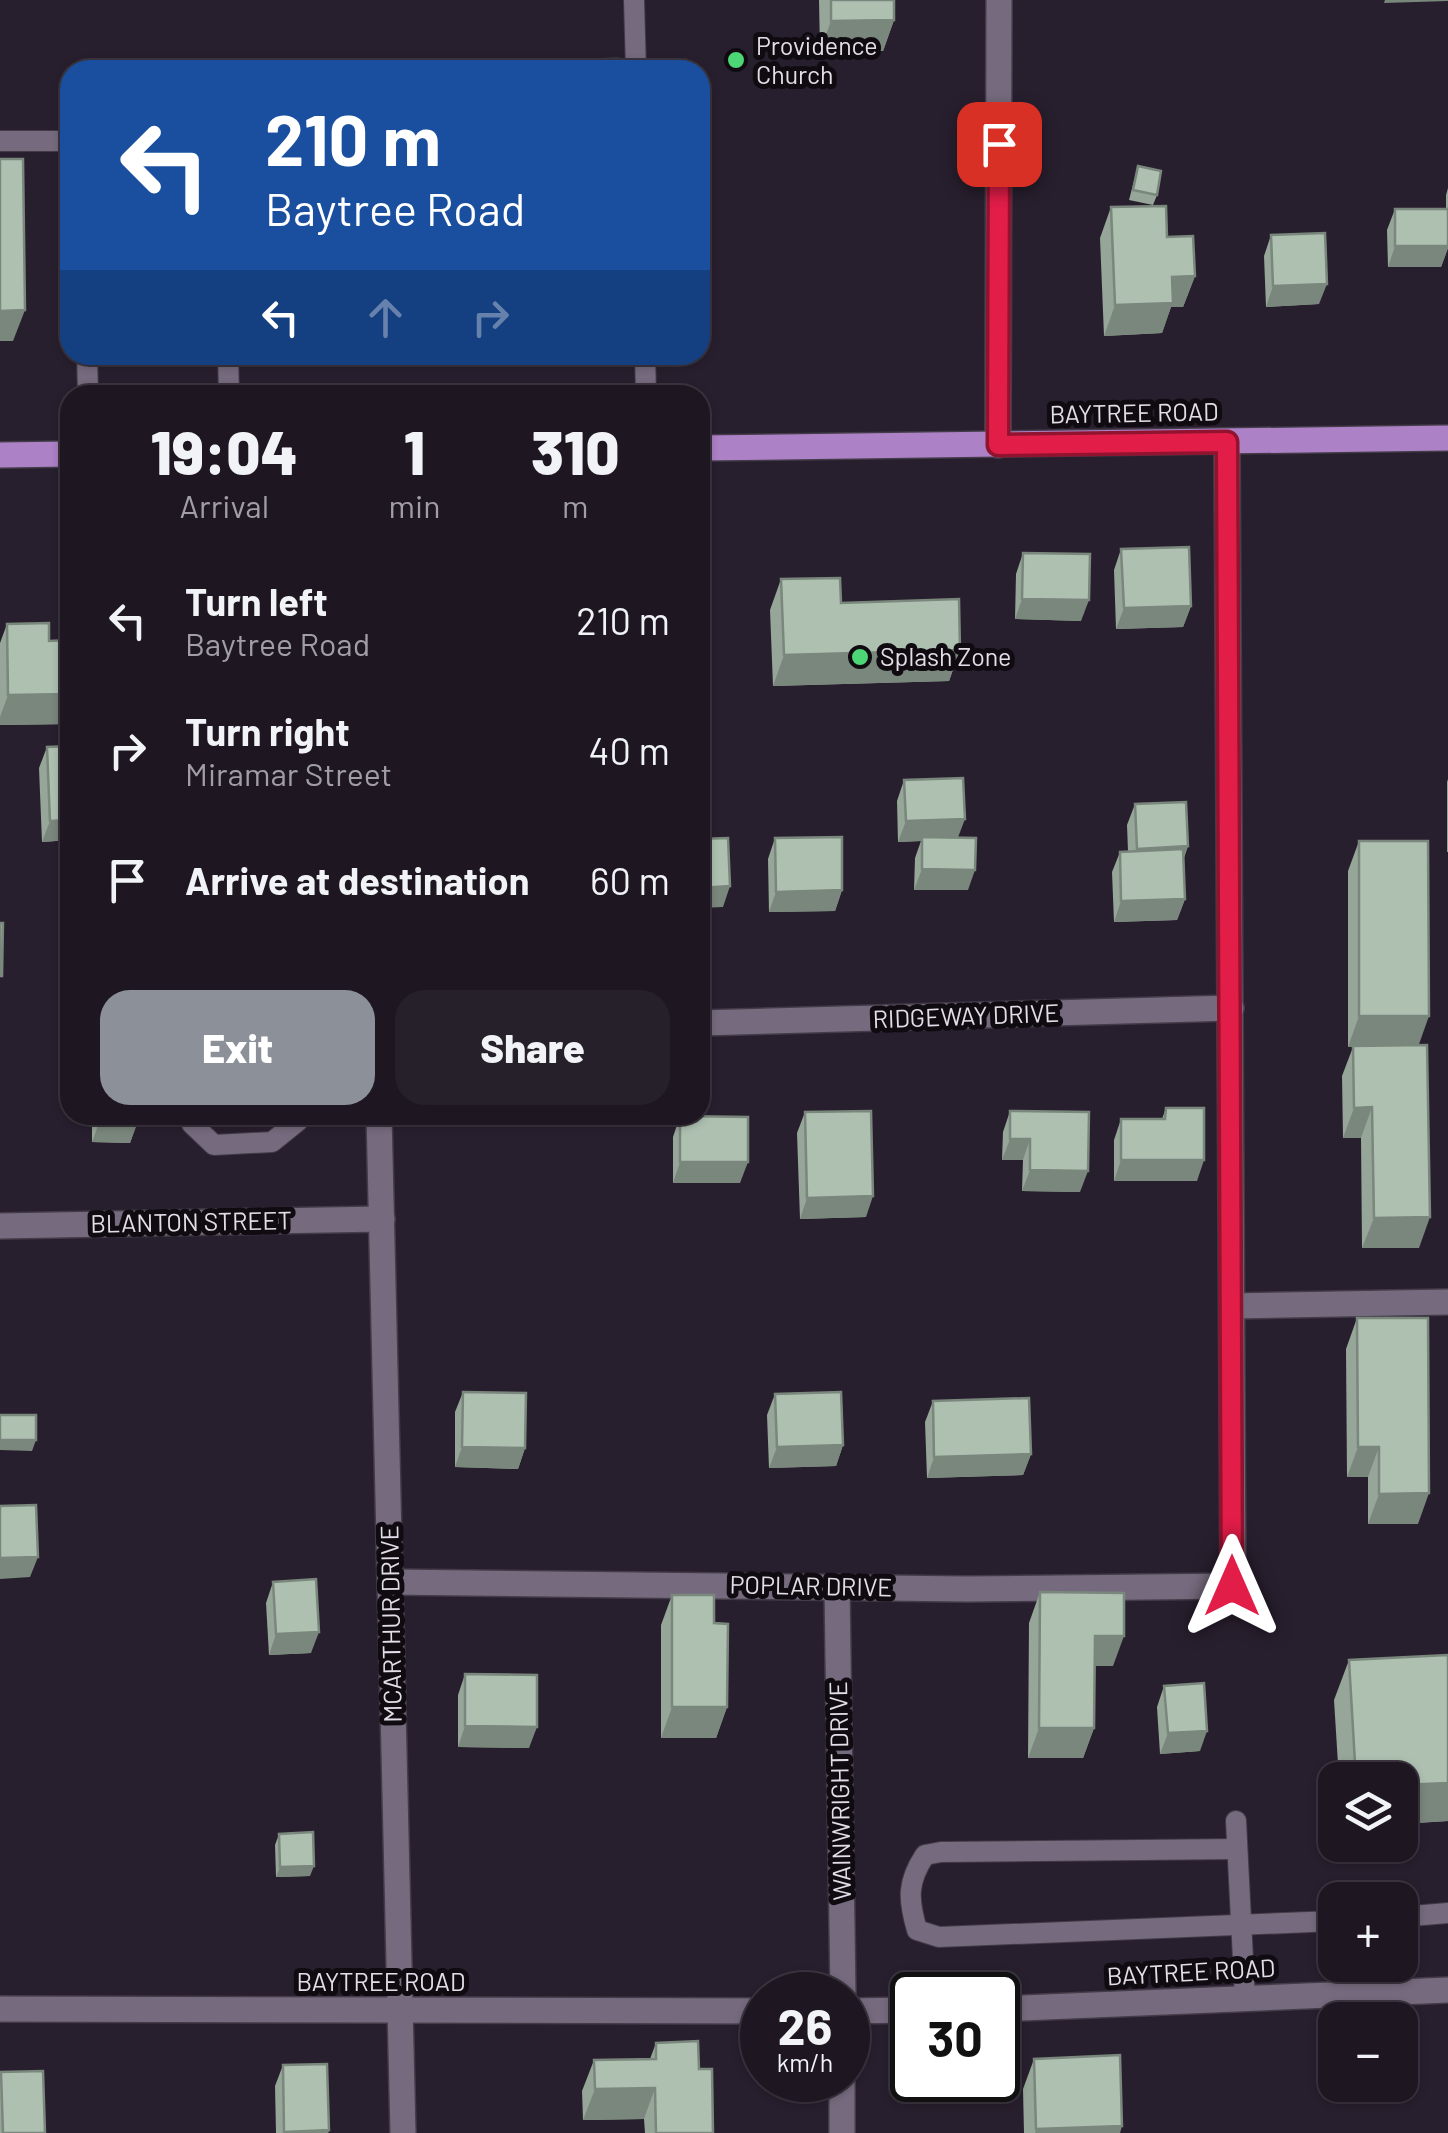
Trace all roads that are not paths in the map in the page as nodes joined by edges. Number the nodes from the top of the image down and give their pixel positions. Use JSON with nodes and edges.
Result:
{"nodes":[{"id":1,"x":634,"y":0,"type":"edge"},
{"id":2,"x":998,"y":0,"type":"edge"},
{"id":3,"x":636,"y":60,"type":"edge"},
{"id":4,"x":60,"y":140,"type":"edge"},
{"id":5,"x":0,"y":141,"type":"edge"},
{"id":6,"x":1448,"y":438,"type":"edge"},
{"id":7,"x":1227,"y":442,"type":"junction"},
{"id":8,"x":998,"y":445,"type":"junction"},
{"id":9,"x":710,"y":448,"type":"edge"},
{"id":10,"x":60,"y":454,"type":"edge"},
{"id":11,"x":0,"y":455,"type":"edge"},
{"id":12,"x":1231,"y":1008,"type":"junction"},
{"id":13,"x":710,"y":1023,"type":"edge"},
{"id":14,"x":193,"y":1125,"type":"edge"},
{"id":15,"x":292,"y":1125,"type":"edge"},
{"id":16,"x":379,"y":1125,"type":"edge"},
{"id":17,"x":382,"y":1219,"type":"junction"},
{"id":18,"x":0,"y":1226,"type":"edge"},
{"id":19,"x":1448,"y":1302,"type":"edge"},
{"id":20,"x":1233,"y":1306,"type":"junction"},
{"id":21,"x":390,"y":1582,"type":"junction"},
{"id":22,"x":837,"y":1586,"type":"junction"},
{"id":23,"x":1236,"y":1821,"type":"dead end"},
{"id":24,"x":1237,"y":1849,"type":"junction"},
{"id":25,"x":1448,"y":1913,"type":"edge"},
{"id":26,"x":1418,"y":1915,"type":"edge"},
{"id":27,"x":1318,"y":1922,"type":"edge"},
{"id":28,"x":1240,"y":1928,"type":"junction"},
{"id":29,"x":843,"y":1972,"type":"edge"},
{"id":30,"x":1448,"y":1990,"type":"edge"},
{"id":31,"x":1245,"y":2000,"type":"junction"},
{"id":32,"x":1020,"y":2008,"type":"edge"},
{"id":33,"x":0,"y":2009,"type":"edge"},
{"id":34,"x":740,"y":2011,"type":"edge"},
{"id":35,"x":400,"y":2013,"type":"junction"},
{"id":36,"x":842,"y":2102,"type":"edge"},
{"id":37,"x":403,"y":2133,"type":"edge"},
{"id":38,"x":842,"y":2133,"type":"edge"}],
"edges":[{"from":1,"to":3,"type":"lane"},
{"from":2,"to":8,"type":"street"},
{"from":4,"to":5,"type":"lane"},
{"from":6,"to":7,"type":"main road","name":"BAYTREE ROAD"},
{"from":7,"to":8,"type":"main road","name":"BAYTREE ROAD"},
{"from":7,"to":12,"type":"street"},
{"from":8,"to":9,"type":"main road","name":"BAYTREE ROAD"},
{"from":10,"to":11,"type":"main road"},
{"from":12,"to":13,"type":"street","name":"RIDGEWAY DRIVE"},
{"from":12,"to":20,"type":"street"},
{"from":14,"to":15,"type":"lane"},
{"from":16,"to":17,"type":"street","name":"MCARTHUR DRIVE"},
{"from":17,"to":18,"type":"street","name":"BLANTON STREET"},
{"from":17,"to":21,"type":"street","name":"MCARTHUR DRIVE"},
{"from":19,"to":20,"type":"street"},
{"from":20,"to":22,"type":"street","name":"POPLAR DRIVE"},
{"from":21,"to":22,"type":"street","name":"POPLAR DRIVE"},
{"from":21,"to":35,"type":"street","name":"MCARTHUR DRIVE"},
{"from":22,"to":29,"type":"street","name":"WAINWRIGHT DRIVE"},
{"from":23,"to":24,"type":"lane"},
{"from":24,"to":28,"type":"lane"},
{"from":24,"to":28,"type":"lane"},
{"from":25,"to":26,"type":"lane"},
{"from":27,"to":28,"type":"lane"},
{"from":28,"to":31,"type":"lane"},
{"from":30,"to":31,"type":"street","name":"BAYTREE ROAD"},
{"from":31,"to":32,"type":"street","name":"BAYTREE ROAD"},
{"from":33,"to":35,"type":"street","name":"BAYTREE ROAD"},
{"from":34,"to":35,"type":"street","name":"BAYTREE ROAD"},
{"from":35,"to":37,"type":"street","name":"MCARTHUR DRIVE"},
{"from":36,"to":38,"type":"street"}]}
